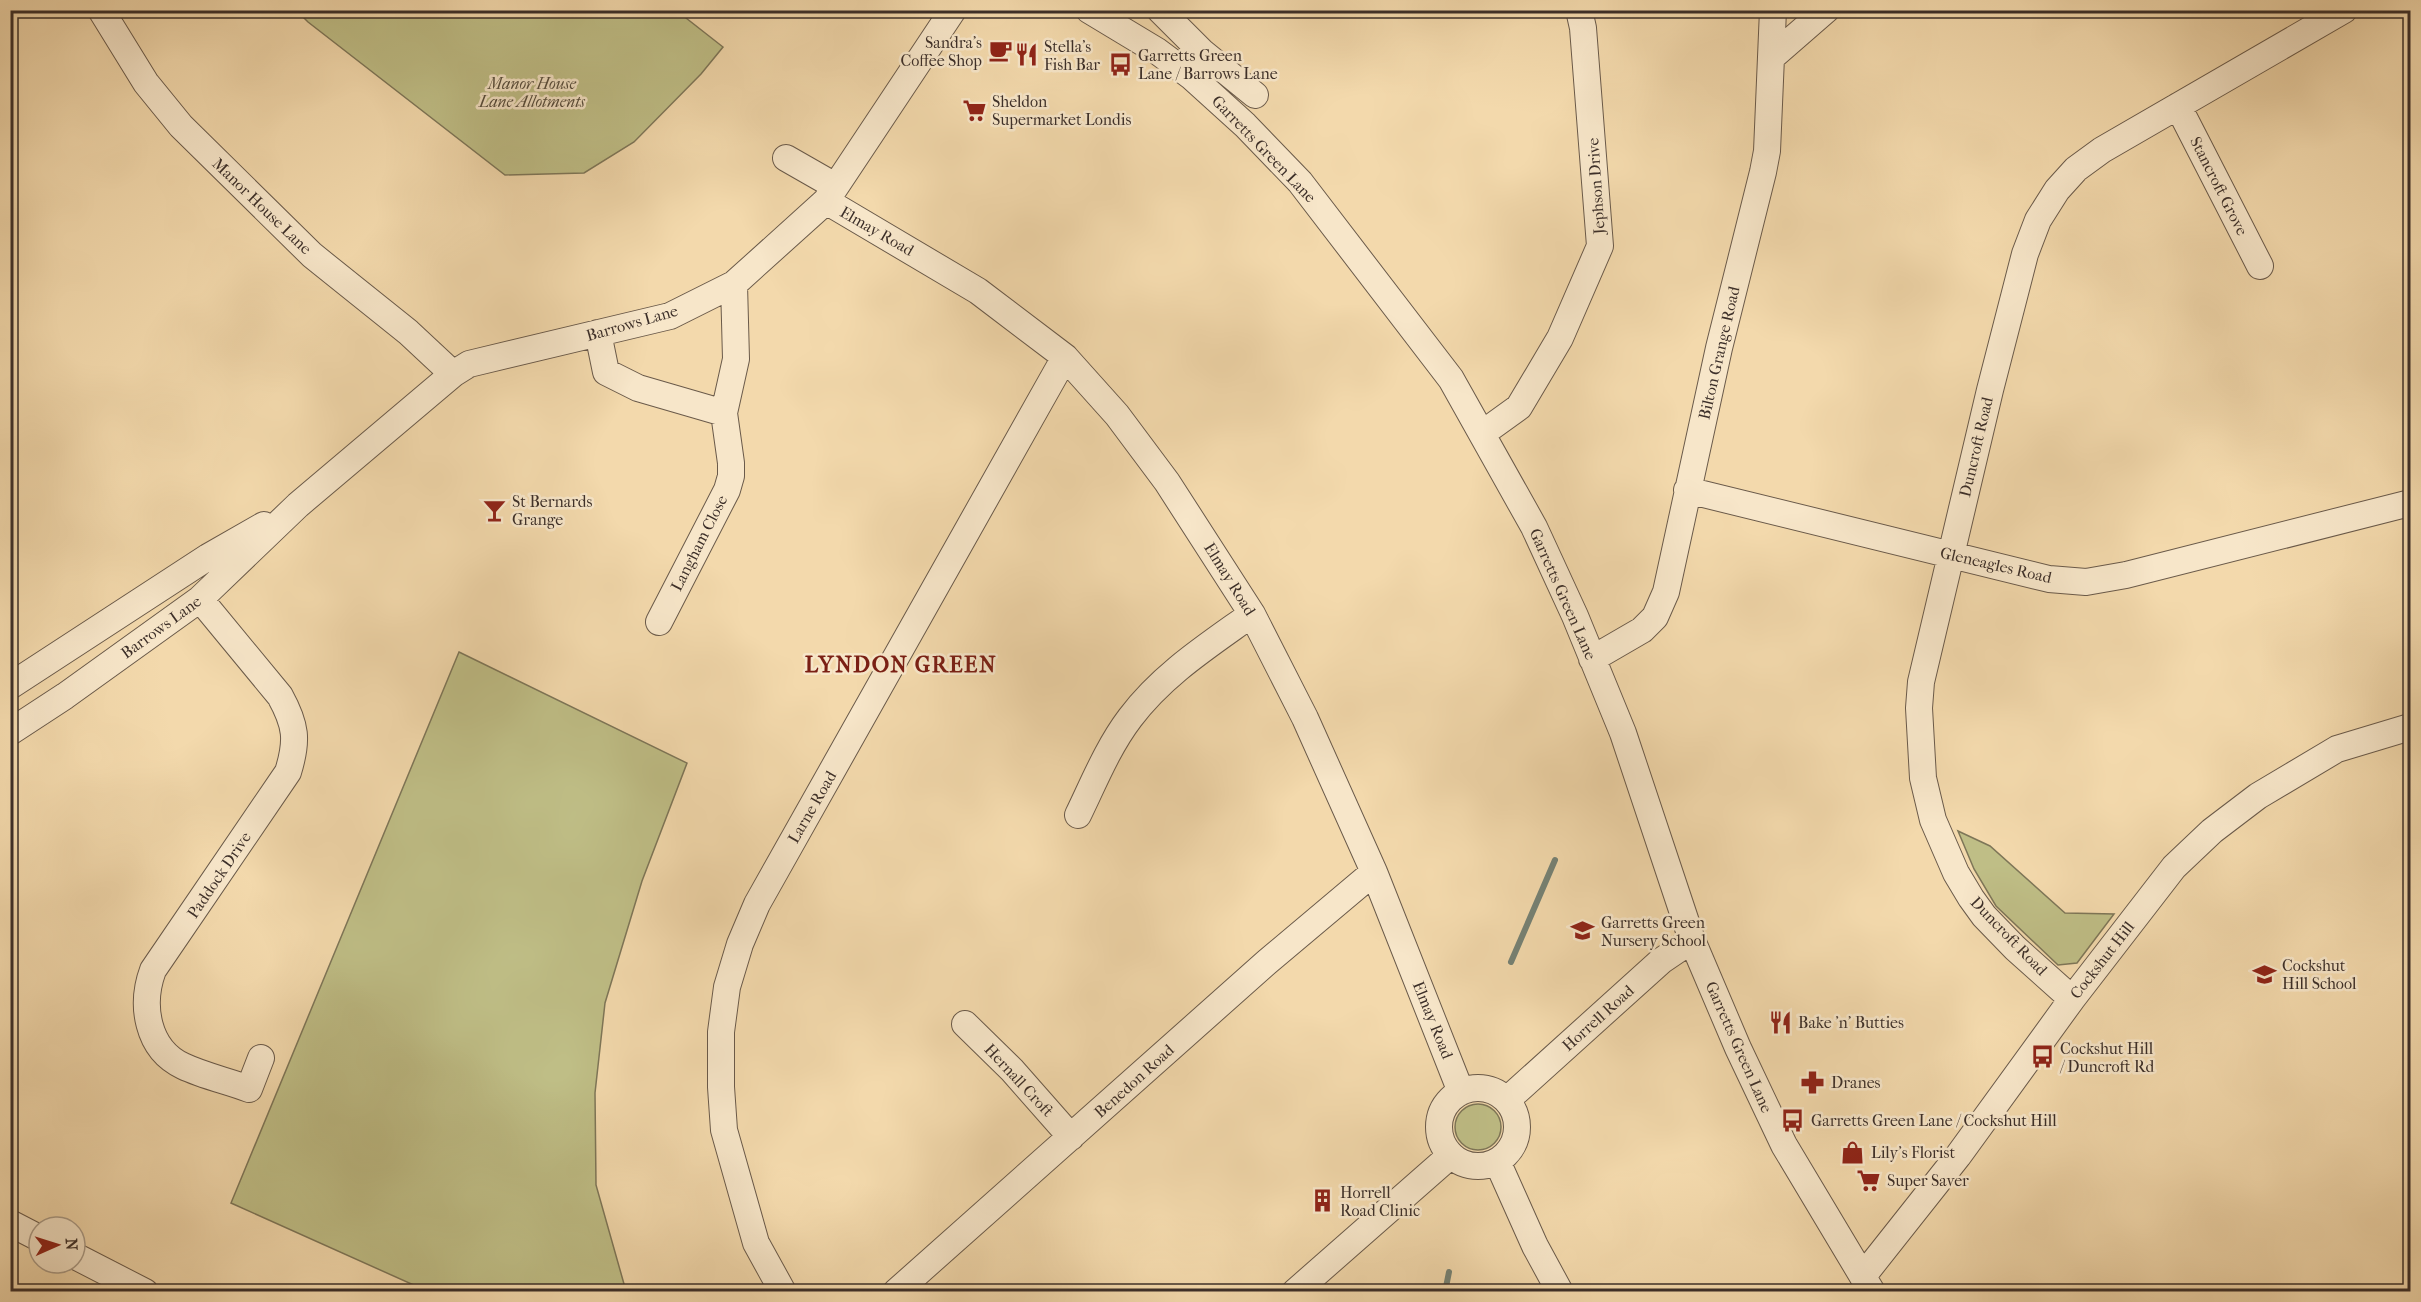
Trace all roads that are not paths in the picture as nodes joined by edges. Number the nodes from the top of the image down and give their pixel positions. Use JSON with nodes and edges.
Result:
{"nodes":[{"id":1,"x":101,"y":10,"type":"edge"},
{"id":2,"x":953,"y":10,"type":"edge"},
{"id":3,"x":1089,"y":10,"type":"edge"},
{"id":4,"x":1160,"y":10,"type":"edge"},
{"id":5,"x":1579,"y":10,"type":"edge"},
{"id":6,"x":1773,"y":10,"type":"edge"},
{"id":7,"x":1826,"y":10,"type":"edge"},
{"id":8,"x":2344,"y":10,"type":"edge"},
{"id":9,"x":1201,"y":51,"type":"junction"},
{"id":10,"x":1772,"y":57,"type":"junction"},
{"id":11,"x":1192,"y":77,"type":"junction"},
{"id":12,"x":1254,"y":95,"type":"dead end"},
{"id":13,"x":2178,"y":106,"type":"junction"},
{"id":14,"x":786,"y":158,"type":"dead end"},
{"id":15,"x":831,"y":194,"type":"junction"},
{"id":16,"x":2260,"y":266,"type":"dead end"},
{"id":17,"x":734,"y":284,"type":"junction"},
{"id":18,"x":598,"y":333,"type":"junction"},
{"id":19,"x":1065,"y":357,"type":"junction"},
{"id":20,"x":453,"y":374,"type":"junction"},
{"id":21,"x":724,"y":413,"type":"junction"},
{"id":22,"x":1483,"y":433,"type":"junction"},
{"id":23,"x":1687,"y":490,"type":"junction"},
{"id":24,"x":2410,"y":503,"type":"edge"},
{"id":25,"x":298,"y":506,"type":"junction"},
{"id":26,"x":1952,"y":554,"type":"junction"},
{"id":27,"x":200,"y":600,"type":"junction"},
{"id":28,"x":1252,"y":614,"type":"junction"},
{"id":29,"x":659,"y":622,"type":"dead end"},
{"id":30,"x":1592,"y":659,"type":"junction"},
{"id":31,"x":10,"y":686,"type":"edge"},
{"id":32,"x":2410,"y":727,"type":"edge"},
{"id":33,"x":10,"y":732,"type":"edge"},
{"id":34,"x":1078,"y":815,"type":"dead end"},
{"id":35,"x":1374,"y":872,"type":"junction"},
{"id":36,"x":1692,"y":940,"type":"junction"},
{"id":37,"x":2072,"y":999,"type":"junction"},
{"id":38,"x":965,"y":1024,"type":"dead end"},
{"id":39,"x":261,"y":1058,"type":"dead end"},
{"id":40,"x":1461,"y":1092,"type":"junction"},
{"id":41,"x":1507,"y":1100,"type":"junction"},
{"id":42,"x":1071,"y":1137,"type":"junction"},
{"id":43,"x":1451,"y":1155,"type":"junction"},
{"id":44,"x":1497,"y":1161,"type":"junction"},
{"id":45,"x":10,"y":1223,"type":"edge"},
{"id":46,"x":27,"y":1232,"type":"edge"},
{"id":47,"x":87,"y":1262,"type":"edge"},
{"id":48,"x":1868,"y":1284,"type":"edge"},
{"id":49,"x":146,"y":1292,"type":"edge"},
{"id":50,"x":783,"y":1292,"type":"edge"},
{"id":51,"x":896,"y":1292,"type":"edge"},
{"id":52,"x":1295,"y":1292,"type":"edge"},
{"id":53,"x":1560,"y":1292,"type":"edge"}],
"edges":[{"from":1,"to":20,"type":"street","name":"Manor House Lane"},
{"from":2,"to":15,"type":"street","name":"Barrows Lane"},
{"from":3,"to":11,"type":"street","name":"Garretts Green Lane"},
{"from":4,"to":9,"type":"street"},
{"from":5,"to":22,"type":"street","name":"Jephson Drive"},
{"from":6,"to":10,"type":"street","name":"Bilton Grange Road"},
{"from":7,"to":10,"type":"street"},
{"from":8,"to":13,"type":"street","name":"Duncroft Road"},
{"from":9,"to":11,"type":"street"},
{"from":9,"to":12,"type":"street"},
{"from":10,"to":23,"type":"street","name":"Bilton Grange Road"},
{"from":11,"to":22,"type":"street","name":"Garretts Green Lane"},
{"from":13,"to":16,"type":"street","name":"Stancroft Grove"},
{"from":13,"to":26,"type":"street","name":"Duncroft Road"},
{"from":14,"to":15,"type":"street","name":"Elmay Road"},
{"from":15,"to":17,"type":"street","name":"Barrows Lane"},
{"from":15,"to":19,"type":"street","name":"Elmay Road"},
{"from":17,"to":18,"type":"street","name":"Barrows Lane"},
{"from":17,"to":21,"type":"street","name":"Langham Close"},
{"from":18,"to":20,"type":"street","name":"Barrows Lane"},
{"from":18,"to":21,"type":"street"},
{"from":19,"to":28,"type":"street","name":"Elmay Road"},
{"from":19,"to":50,"type":"street","name":"Larne Road"},
{"from":20,"to":25,"type":"street","name":"Barrows Lane"},
{"from":21,"to":29,"type":"street","name":"Langham Close"},
{"from":22,"to":30,"type":"street","name":"Garretts Green Lane"},
{"from":23,"to":26,"type":"street","name":"Gleneagles Road"},
{"from":23,"to":30,"type":"street","name":"Bilton Grange Road"},
{"from":24,"to":26,"type":"street","name":"Gleneagles Road"},
{"from":25,"to":27,"type":"street","name":"Barrows Lane"},
{"from":25,"to":31,"type":"street","name":"Barrows Lane"},
{"from":26,"to":37,"type":"street","name":"Duncroft Road"},
{"from":27,"to":33,"type":"street","name":"Barrows Lane"},
{"from":27,"to":39,"type":"street","name":"Paddock Drive"},
{"from":28,"to":34,"type":"street"},
{"from":28,"to":35,"type":"street","name":"Elmay Road"},
{"from":30,"to":36,"type":"street","name":"Garretts Green Lane"},
{"from":32,"to":37,"type":"street","name":"Cockshut Hill"},
{"from":35,"to":40,"type":"street","name":"Elmay Road"},
{"from":35,"to":42,"type":"street","name":"Benedon Road"},
{"from":36,"to":41,"type":"street","name":"Horrell Road"},
{"from":36,"to":48,"type":"street","name":"Garretts Green Lane"},
{"from":37,"to":48,"type":"street","name":"Cockshut Hill"},
{"from":38,"to":42,"type":"street","name":"Hernall Croft"},
{"from":40,"to":41,"type":"street"},
{"from":40,"to":43,"type":"street"},
{"from":41,"to":44,"type":"street"},
{"from":42,"to":51,"type":"street","name":"Benedon Road"},
{"from":43,"to":44,"type":"street"},
{"from":43,"to":52,"type":"street"},
{"from":44,"to":53,"type":"street"},
{"from":45,"to":46,"type":"street"},
{"from":47,"to":49,"type":"street"}]}
